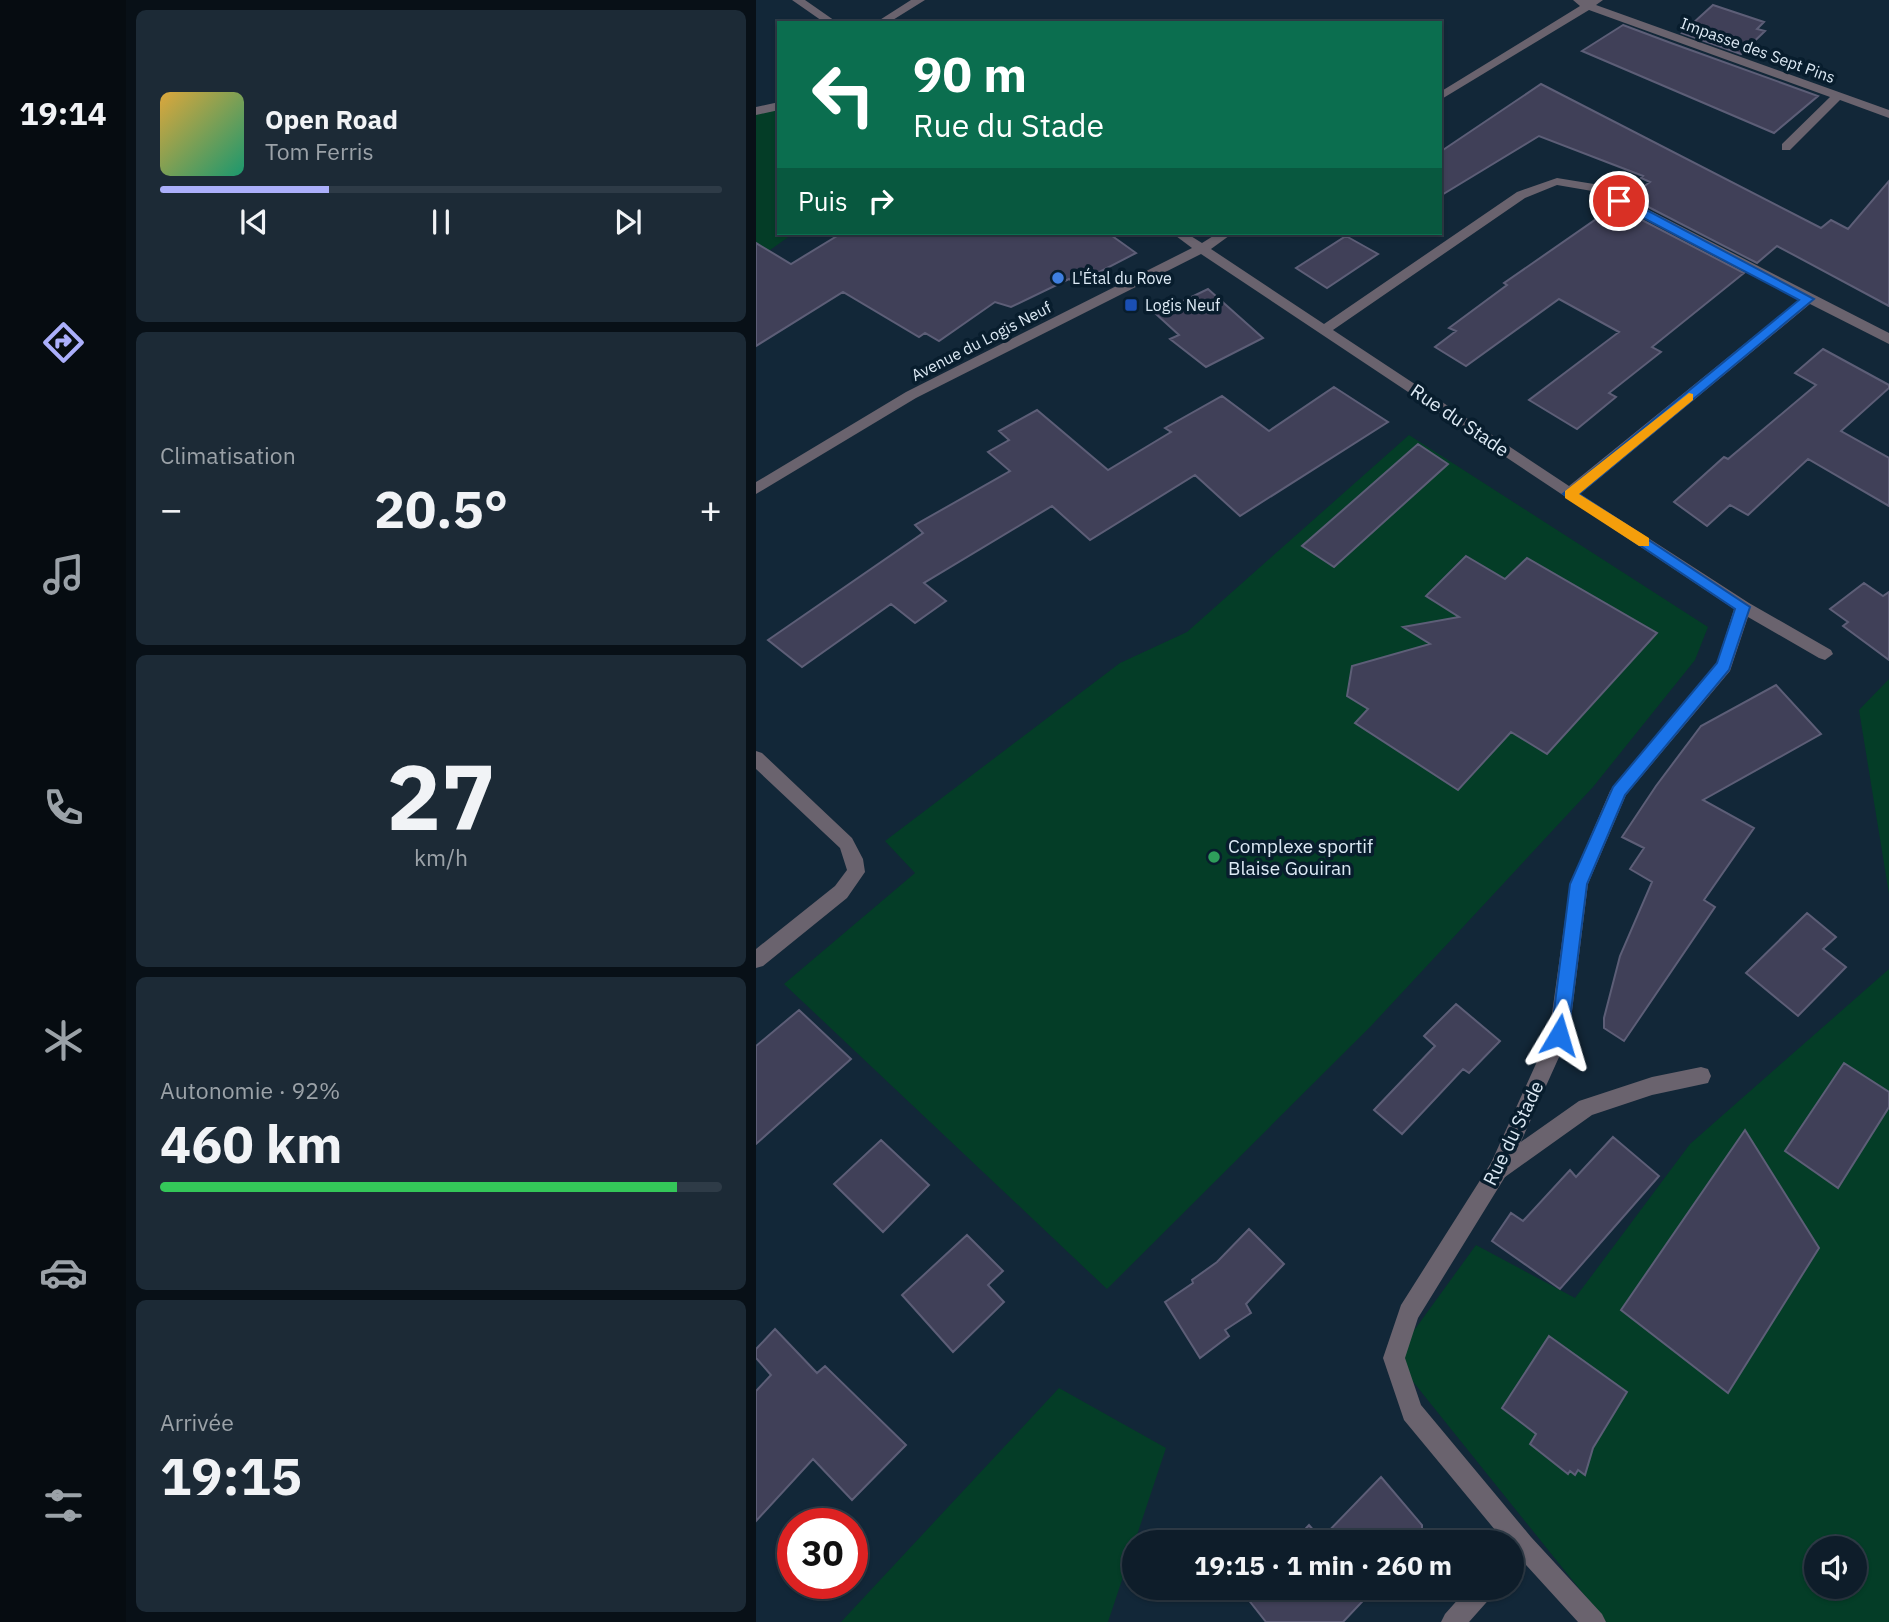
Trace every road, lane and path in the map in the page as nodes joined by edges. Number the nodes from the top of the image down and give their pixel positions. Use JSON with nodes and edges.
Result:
{"nodes":[{"id":1,"x":798,"y":0,"type":"edge"},
{"id":2,"x":919,"y":0,"type":"edge"},
{"id":3,"x":1588,"y":2,"type":"edge"},
{"id":4,"x":830,"y":21,"type":"edge"},
{"id":5,"x":883,"y":21,"type":"edge"},
{"id":6,"x":1442,"y":96,"type":"edge"},
{"id":7,"x":1838,"y":96,"type":"junction"},
{"id":8,"x":777,"y":106,"type":"edge"},
{"id":9,"x":756,"y":111,"type":"edge"},
{"id":10,"x":1889,"y":114,"type":"edge"},
{"id":11,"x":1786,"y":147,"type":"dead end"},
{"id":12,"x":1181,"y":235,"type":"edge"},
{"id":13,"x":1224,"y":235,"type":"edge"},
{"id":14,"x":1203,"y":248,"type":"junction"},
{"id":15,"x":1808,"y":299,"type":"junction"},
{"id":16,"x":1325,"y":329,"type":"junction"},
{"id":17,"x":1889,"y":339,"type":"edge"},
{"id":18,"x":756,"y":489,"type":"edge"},
{"id":19,"x":1570,"y":494,"type":"junction"},
{"id":20,"x":1743,"y":607,"type":"junction"},
{"id":21,"x":1825,"y":654,"type":"dead end"},
{"id":22,"x":756,"y":758,"type":"edge"},
{"id":23,"x":756,"y":960,"type":"edge"},
{"id":24,"x":1701,"y":1076,"type":"dead end"},
{"id":25,"x":1498,"y":1170,"type":"junction"},
{"id":26,"x":1501,"y":1530,"type":"edge"},
{"id":27,"x":1524,"y":1557,"type":"edge"},
{"id":28,"x":1473,"y":1600,"type":"edge"},
{"id":29,"x":1453,"y":1622,"type":"edge"},
{"id":30,"x":1594,"y":1622,"type":"edge"}],
"edges":[{"from":1,"to":4,"type":"street"},
{"from":2,"to":5,"type":"street"},
{"from":3,"to":6,"type":"street"},
{"from":3,"to":7,"type":"street","name":"Impasse des Sept Pins"},
{"from":7,"to":10,"type":"street","name":"Impasse des Sept Pins"},
{"from":7,"to":11,"type":"street","name":"Impasse des Sept Pins"},
{"from":8,"to":9,"type":"street"},
{"from":12,"to":14,"type":"street","name":"Rue du Stade"},
{"from":13,"to":14,"type":"street","name":"Avenue du Logis Neuf"},
{"from":14,"to":16,"type":"street","name":"Rue du Stade"},
{"from":14,"to":18,"type":"street","name":"Avenue du Logis Neuf"},
{"from":15,"to":16,"type":"street"},
{"from":15,"to":17,"type":"street"},
{"from":15,"to":19,"type":"street"},
{"from":16,"to":19,"type":"street","name":"Rue du Stade"},
{"from":19,"to":20,"type":"street","name":"Rue du Stade"},
{"from":20,"to":21,"type":"street","name":"Rue du Stade"},
{"from":20,"to":25,"type":"street","name":"Rue du Stade"},
{"from":22,"to":23,"type":"street"},
{"from":24,"to":25,"type":"street"},
{"from":25,"to":26,"type":"street","name":"Rue du Stade"},
{"from":27,"to":30,"type":"street","name":"Rue du Stade"},
{"from":28,"to":29,"type":"street"}]}
